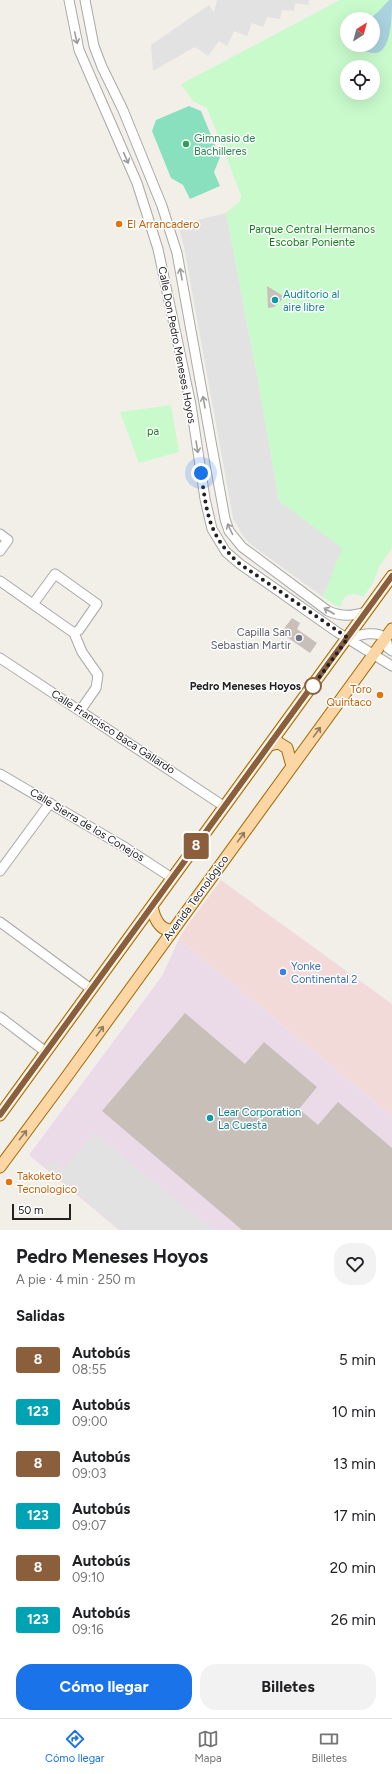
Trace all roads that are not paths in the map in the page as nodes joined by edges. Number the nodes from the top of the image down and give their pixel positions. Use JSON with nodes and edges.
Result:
{"nodes":[{"id":1,"x":69,"y":0,"type":"edge"},
{"id":2,"x":85,"y":0,"type":"edge"},
{"id":3,"x":187,"y":312,"type":"junction"},
{"id":4,"x":171,"y":314,"type":"junction"},
{"id":5,"x":0,"y":534,"type":"edge"},
{"id":6,"x":0,"y":552,"type":"edge"},
{"id":7,"x":392,"y":576,"type":"edge"},
{"id":8,"x":0,"y":581,"type":"edge"},
{"id":9,"x":33,"y":604,"type":"junction"},
{"id":10,"x":366,"y":612,"type":"junction"},
{"id":11,"x":74,"y":633,"type":"junction"},
{"id":12,"x":389,"y":633,"type":"edge"},
{"id":13,"x":348,"y":638,"type":"junction"},
{"id":14,"x":392,"y":651,"type":"edge"},
{"id":15,"x":374,"y":654,"type":"junction"},
{"id":16,"x":0,"y":658,"type":"edge"},
{"id":17,"x":392,"y":666,"type":"edge"},
{"id":18,"x":77,"y":709,"type":"junction"},
{"id":19,"x":270,"y":745,"type":"junction"},
{"id":20,"x":292,"y":766,"type":"junction"},
{"id":21,"x":0,"y":774,"type":"edge"},
{"id":22,"x":50,"y":803,"type":"junction"},
{"id":23,"x":225,"y":807,"type":"junction"},
{"id":24,"x":0,"y":872,"type":"edge"},
{"id":25,"x":172,"y":878,"type":"junction"},
{"id":26,"x":152,"y":906,"type":"junction"},
{"id":27,"x":0,"y":922,"type":"edge"},
{"id":28,"x":173,"y":930,"type":"junction"},
{"id":29,"x":91,"y":989,"type":"junction"},
{"id":30,"x":0,"y":1017,"type":"edge"},
{"id":31,"x":46,"y":1052,"type":"junction"},
{"id":32,"x":0,"y":1115,"type":"edge"},
{"id":33,"x":0,"y":1167,"type":"edge"}],
"edges":[{"from":1,"to":4,"type":"street","name":"Calle Don Pedro Meneses Hoyos","one_way":true},
{"from":3,"to":2,"type":"street","name":"Calle Don Pedro Meneses Hoyos","one_way":true},
{"from":3,"to":4,"type":"street"},
{"from":10,"to":3,"type":"street","name":"Calle Don Pedro Meneses Hoyos","one_way":true},
{"from":4,"to":13,"type":"street","name":"Calle Don Pedro Meneses Hoyos","one_way":true},
{"from":5,"to":6,"type":"street"},
{"from":7,"to":10,"type":"main road"},
{"from":8,"to":9,"type":"street"},
{"from":9,"to":11,"type":"street"},
{"from":9,"to":11,"type":"street"},
{"from":10,"to":13,"type":"main road"},
{"from":11,"to":18,"type":"street"},
{"from":12,"to":13,"type":"street"},
{"from":12,"to":14,"type":"street"},
{"from":12,"to":15,"type":"main road","name":"Avenida Tecnológico"},
{"from":13,"to":15,"type":"street","name":"Calle Don Pedro Meneses Hoyos"},
{"from":13,"to":19,"type":"main road"},
{"from":15,"to":17,"type":"street","name":"Calle Don Pedro Meneses Hoyos"},
{"from":20,"to":15,"type":"main road","name":"Avenida Tecnológico","one_way":true},
{"from":16,"to":18,"type":"street","name":"Calle Francisco Baca Gallardo"},
{"from":18,"to":23,"type":"street","name":"Calle Francisco Baca Gallardo"},
{"from":19,"to":20,"type":"main road"},
{"from":19,"to":23,"type":"main road"},
{"from":28,"to":20,"type":"main road","name":"Avenida Tecnológico","one_way":true},
{"from":21,"to":22,"type":"street","name":"Calle Sierra de los Conejos"},
{"from":22,"to":24,"type":"street"},
{"from":22,"to":25,"type":"street","name":"Calle Sierra de los Conejos"},
{"from":23,"to":25,"type":"main road"},
{"from":25,"to":26,"type":"main road"},
{"from":26,"to":28,"type":"main road"},
{"from":26,"to":29,"type":"main road"},
{"from":27,"to":29,"type":"street"},
{"from":33,"to":28,"type":"main road","name":"Avenida Tecnológico","one_way":true},
{"from":29,"to":31,"type":"main road"},
{"from":30,"to":31,"type":"street"},
{"from":31,"to":32,"type":"main road"}]}
